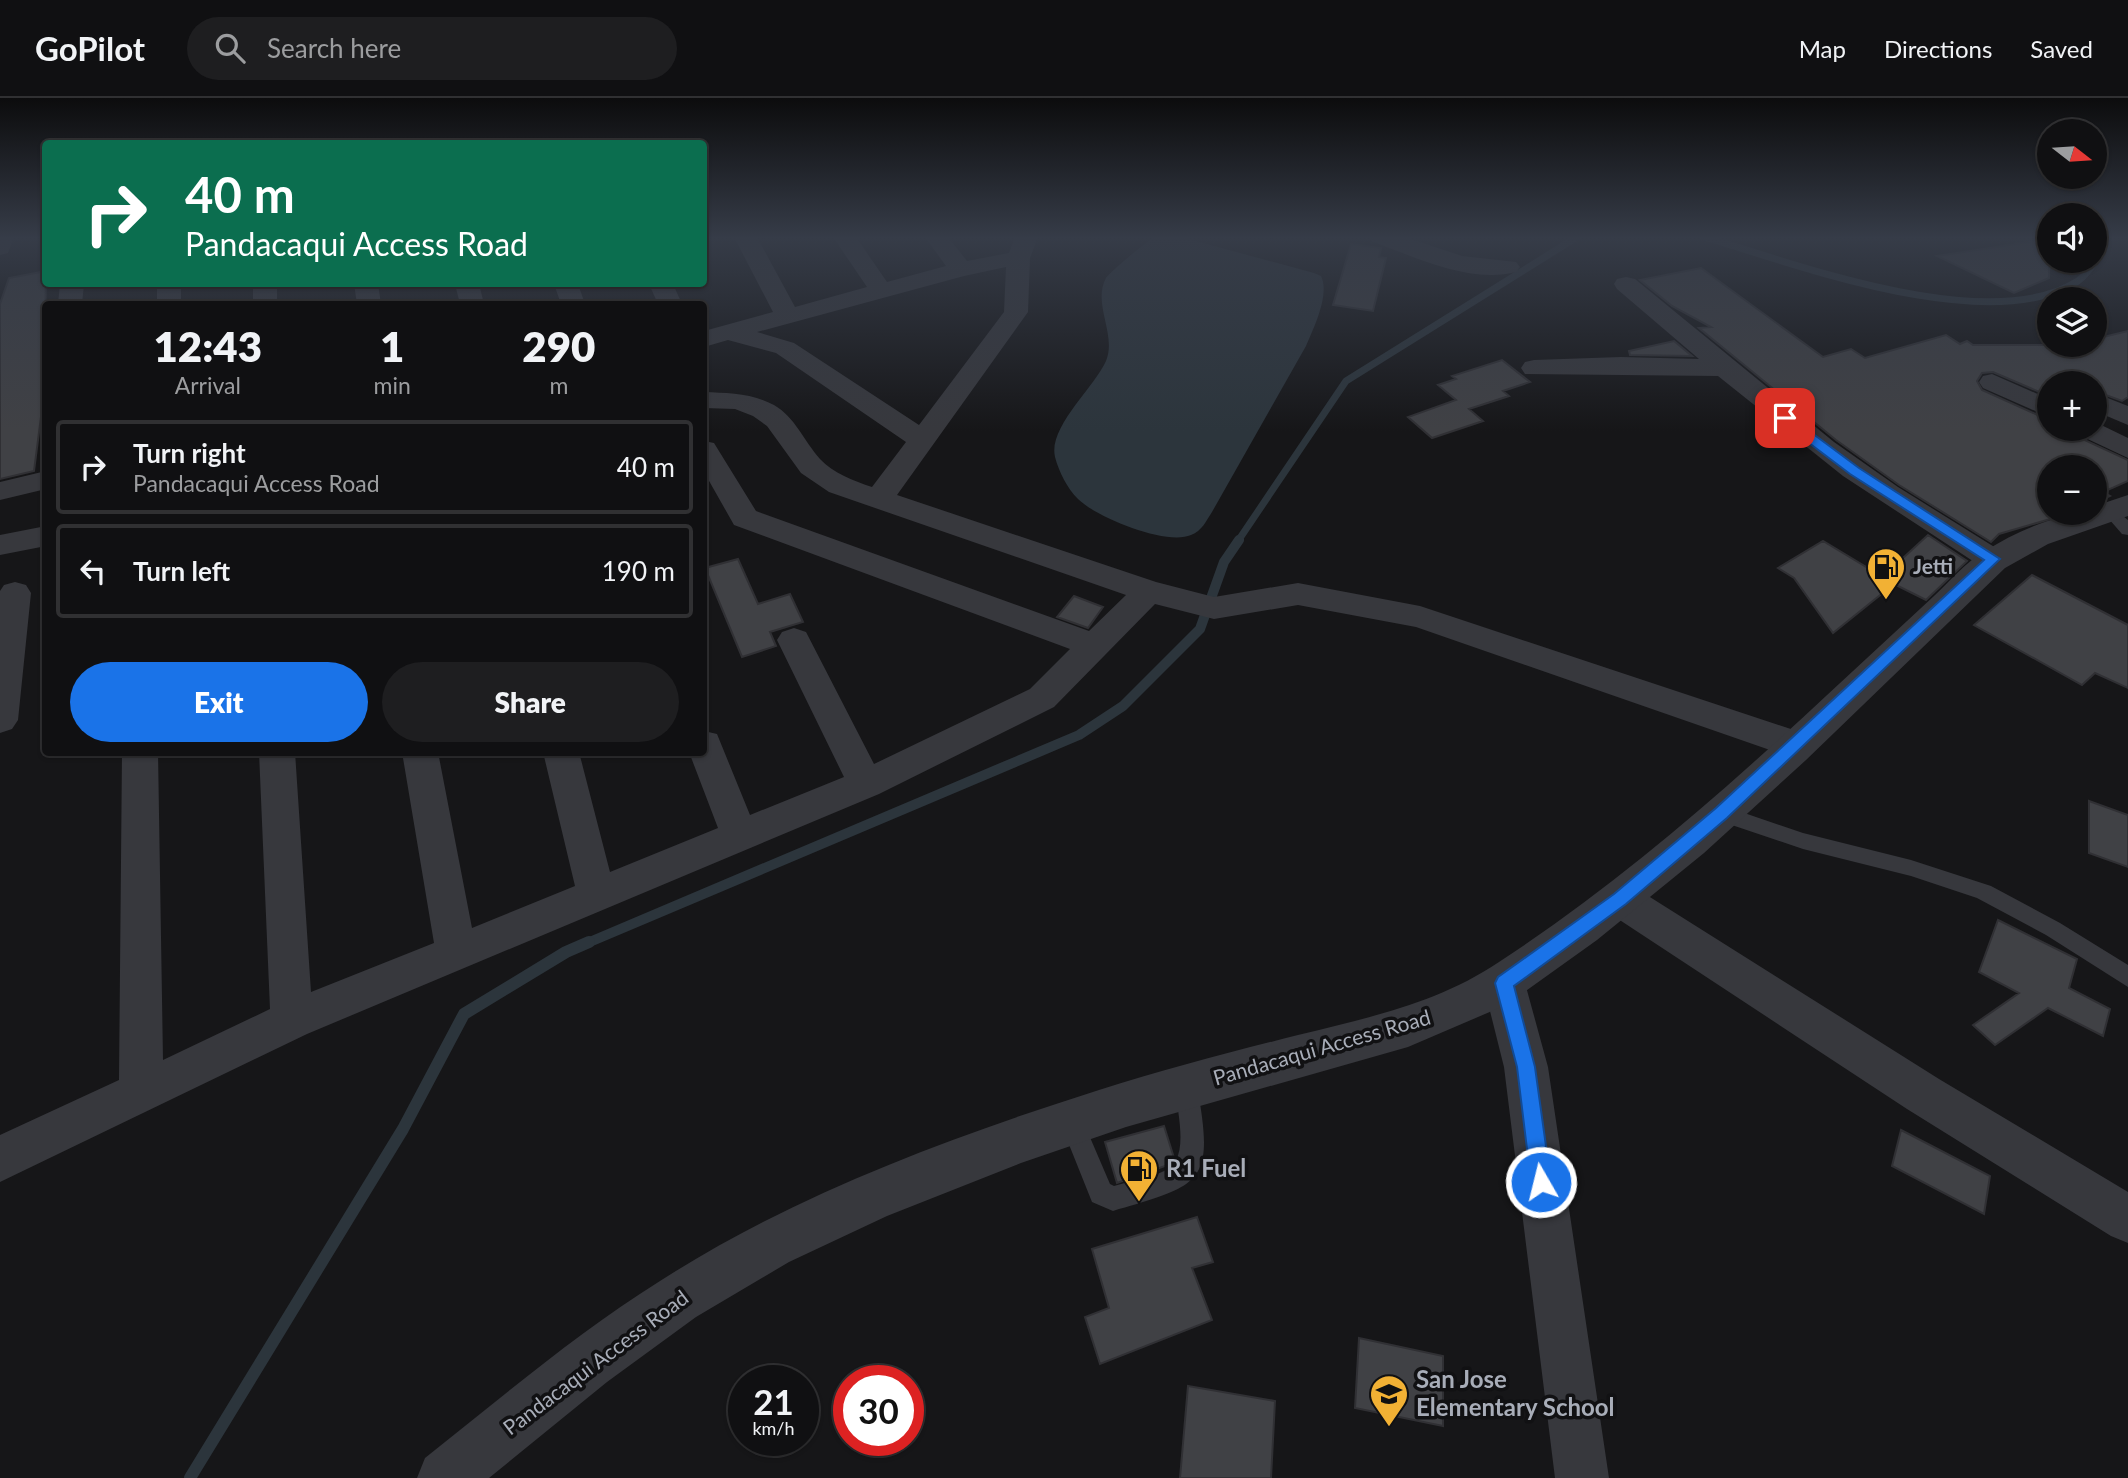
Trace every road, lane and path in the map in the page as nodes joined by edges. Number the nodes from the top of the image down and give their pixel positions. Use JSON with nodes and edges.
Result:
{"nodes":[{"id":1,"x":780,"y":301,"type":"edge"},
{"id":2,"x":838,"y":301,"type":"edge"},
{"id":3,"x":1017,"y":301,"type":"edge"},
{"id":4,"x":1647,"y":301,"type":"edge"},
{"id":5,"x":787,"y":315,"type":"junction"},
{"id":6,"x":715,"y":336,"type":"edge"},
{"id":7,"x":1534,"y":368,"type":"dead end"},
{"id":8,"x":1728,"y":368,"type":"junction"},
{"id":9,"x":1992,"y":382,"type":"dead end"},
{"id":10,"x":707,"y":400,"type":"edge"},
{"id":11,"x":2037,"y":403,"type":"edge"},
{"id":12,"x":2107,"y":438,"type":"edge"},
{"id":13,"x":922,"y":440,"type":"junction"},
{"id":14,"x":2128,"y":449,"type":"edge"},
{"id":15,"x":707,"y":454,"type":"edge"},
{"id":16,"x":42,"y":481,"type":"edge"},
{"id":17,"x":0,"y":491,"type":"edge"},
{"id":18,"x":878,"y":500,"type":"junction"},
{"id":19,"x":2122,"y":515,"type":"edge"},
{"id":20,"x":42,"y":537,"type":"edge"},
{"id":21,"x":0,"y":545,"type":"edge"},
{"id":22,"x":1993,"y":559,"type":"junction"},
{"id":23,"x":20,"y":591,"type":"edge"},
{"id":24,"x":1156,"y":593,"type":"junction"},
{"id":25,"x":794,"y":640,"type":"dead end"},
{"id":26,"x":1095,"y":646,"type":"junction"},
{"id":27,"x":0,"y":720,"type":"edge"},
{"id":28,"x":1796,"y":745,"type":"junction"},
{"id":29,"x":707,"y":752,"type":"edge"},
{"id":30,"x":140,"y":756,"type":"edge"},
{"id":31,"x":277,"y":756,"type":"edge"},
{"id":32,"x":421,"y":756,"type":"edge"},
{"id":33,"x":562,"y":756,"type":"edge"},
{"id":34,"x":866,"y":784,"type":"junction"},
{"id":35,"x":1721,"y":813,"type":"junction"},
{"id":36,"x":740,"y":835,"type":"junction"},
{"id":37,"x":596,"y":893,"type":"junction"},
{"id":38,"x":1620,"y":899,"type":"junction"},
{"id":39,"x":456,"y":951,"type":"junction"},
{"id":40,"x":2128,"y":976,"type":"edge"},
{"id":41,"x":1504,"y":983,"type":"junction"},
{"id":42,"x":292,"y":1020,"type":"junction"},
{"id":43,"x":1185,"y":1086,"type":"junction"},
{"id":44,"x":141,"y":1092,"type":"junction"},
{"id":45,"x":1072,"y":1122,"type":"junction"},
{"id":46,"x":0,"y":1159,"type":"edge"},
{"id":47,"x":2128,"y":1219,"type":"edge"},
{"id":48,"x":445,"y":1478,"type":"edge"},
{"id":49,"x":1582,"y":1478,"type":"edge"}],
"edges":[{"from":1,"to":5,"type":"street"},
{"from":2,"to":5,"type":"street"},
{"from":3,"to":13,"type":"street"},
{"from":4,"to":8,"type":"street"},
{"from":5,"to":6,"type":"street"},
{"from":6,"to":13,"type":"street"},
{"from":7,"to":8,"type":"street"},
{"from":8,"to":22,"type":"street"},
{"from":9,"to":11,"type":"street"},
{"from":10,"to":18,"type":"street"},
{"from":12,"to":14,"type":"street"},
{"from":13,"to":18,"type":"street"},
{"from":15,"to":26,"type":"street"},
{"from":16,"to":17,"type":"street"},
{"from":18,"to":24,"type":"street"},
{"from":19,"to":22,"type":"street","name":"Pandacaqui Access Road"},
{"from":20,"to":21,"type":"street"},
{"from":22,"to":28,"type":"street","name":"Pandacaqui Access Road"},
{"from":23,"to":27,"type":"street"},
{"from":24,"to":26,"type":"street"},
{"from":24,"to":28,"type":"street"},
{"from":25,"to":34,"type":"street"},
{"from":26,"to":34,"type":"street"},
{"from":28,"to":35,"type":"street","name":"Pandacaqui Access Road"},
{"from":29,"to":36,"type":"street"},
{"from":30,"to":44,"type":"street"},
{"from":31,"to":42,"type":"street"},
{"from":32,"to":39,"type":"street"},
{"from":33,"to":37,"type":"street"},
{"from":34,"to":36,"type":"street"},
{"from":35,"to":38,"type":"street","name":"Pandacaqui Access Road"},
{"from":35,"to":40,"type":"lane"},
{"from":36,"to":37,"type":"street"},
{"from":37,"to":39,"type":"street"},
{"from":38,"to":41,"type":"street","name":"Pandacaqui Access Road"},
{"from":38,"to":47,"type":"street"},
{"from":39,"to":42,"type":"street"},
{"from":41,"to":43,"type":"street","name":"Pandacaqui Access Road"},
{"from":41,"to":49,"type":"street"},
{"from":42,"to":44,"type":"street"},
{"from":43,"to":45,"type":"street","name":"Pandacaqui Access Road"},
{"from":43,"to":45,"type":"lane"},
{"from":44,"to":46,"type":"street"},
{"from":45,"to":48,"type":"street","name":"Pandacaqui Access Road"}]}
